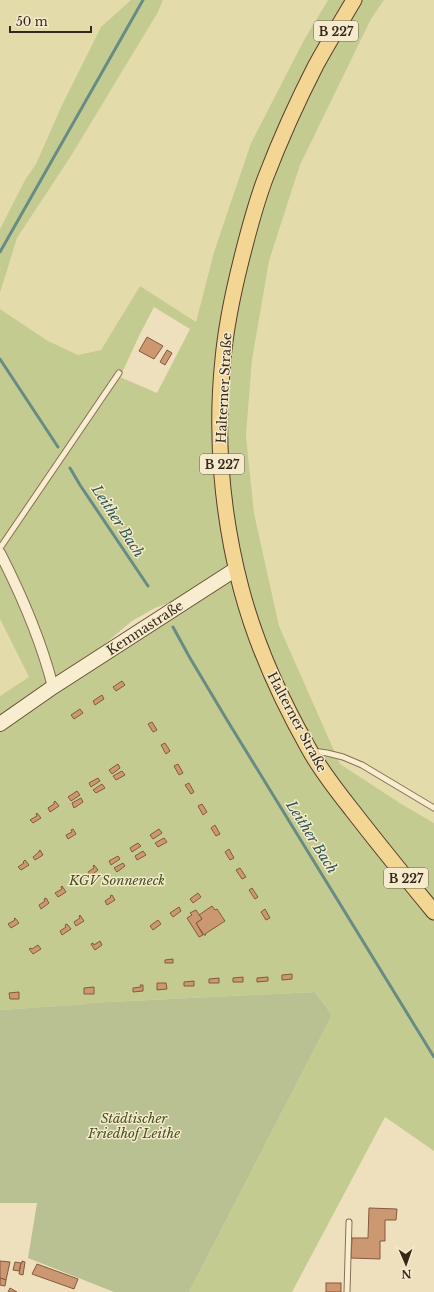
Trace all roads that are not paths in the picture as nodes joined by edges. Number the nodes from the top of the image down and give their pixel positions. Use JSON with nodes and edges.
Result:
{"nodes":[{"id":1,"x":354,"y":0,"type":"edge"},
{"id":2,"x":119,"y":373,"type":"dead end"},
{"id":3,"x":0,"y":548,"type":"edge"},
{"id":4,"x":0,"y":553,"type":"edge"},
{"id":5,"x":236,"y":569,"type":"junction"},
{"id":6,"x":53,"y":687,"type":"junction"},
{"id":7,"x":0,"y":724,"type":"edge"},
{"id":8,"x":310,"y":751,"type":"junction"},
{"id":9,"x":434,"y":808,"type":"edge"},
{"id":10,"x":434,"y":912,"type":"edge"},
{"id":11,"x":349,"y":1222,"type":"dead end"},
{"id":12,"x":347,"y":1292,"type":"edge"}],
"edges":[{"from":1,"to":5,"type":"main road","name":"Halterner Straße","number":"B 227"},
{"from":2,"to":3,"type":"lane"},
{"from":4,"to":6,"type":"street"},
{"from":5,"to":6,"type":"street","name":"Kemnastraße"},
{"from":5,"to":8,"type":"main road","name":"Halterner Straße","number":"B 227"},
{"from":6,"to":7,"type":"street","name":"Kemnastraße"},
{"from":8,"to":9,"type":"lane"},
{"from":8,"to":10,"type":"main road","name":"Halterner Straße","number":"B 227"},
{"from":11,"to":12,"type":"lane"}]}
